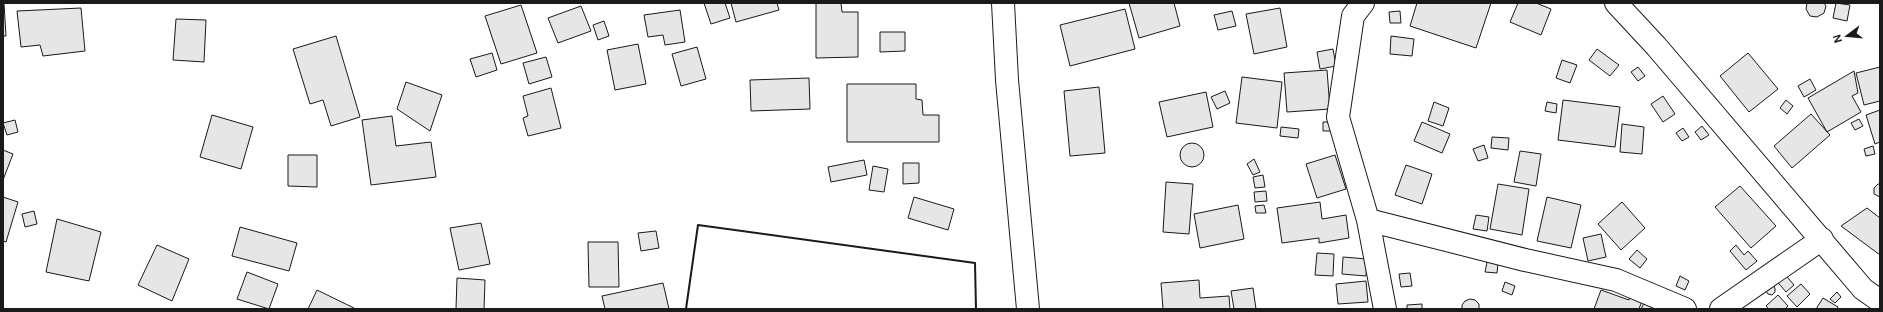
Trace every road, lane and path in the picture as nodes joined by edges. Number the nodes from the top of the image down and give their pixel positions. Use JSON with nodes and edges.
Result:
{"nodes":[{"id":1,"x":1003,"y":3,"type":"edge"},
{"id":2,"x":1363,"y":3,"type":"edge"},
{"id":3,"x":1616,"y":3,"type":"edge"},
{"id":4,"x":1368,"y":220,"type":"junction"},
{"id":5,"x":1822,"y":239,"type":"junction"},
{"id":6,"x":1880,"y":301,"type":"edge"},
{"id":7,"x":1028,"y":309,"type":"edge"},
{"id":8,"x":1385,"y":309,"type":"edge"},
{"id":9,"x":1686,"y":309,"type":"edge"},
{"id":10,"x":1721,"y":309,"type":"edge"}],
"edges":[{"from":1,"to":7,"type":"street"},
{"from":2,"to":4,"type":"street"},
{"from":3,"to":5,"type":"street"},
{"from":4,"to":8,"type":"street"},
{"from":4,"to":9,"type":"street"},
{"from":5,"to":6,"type":"street"},
{"from":5,"to":10,"type":"street"}]}
